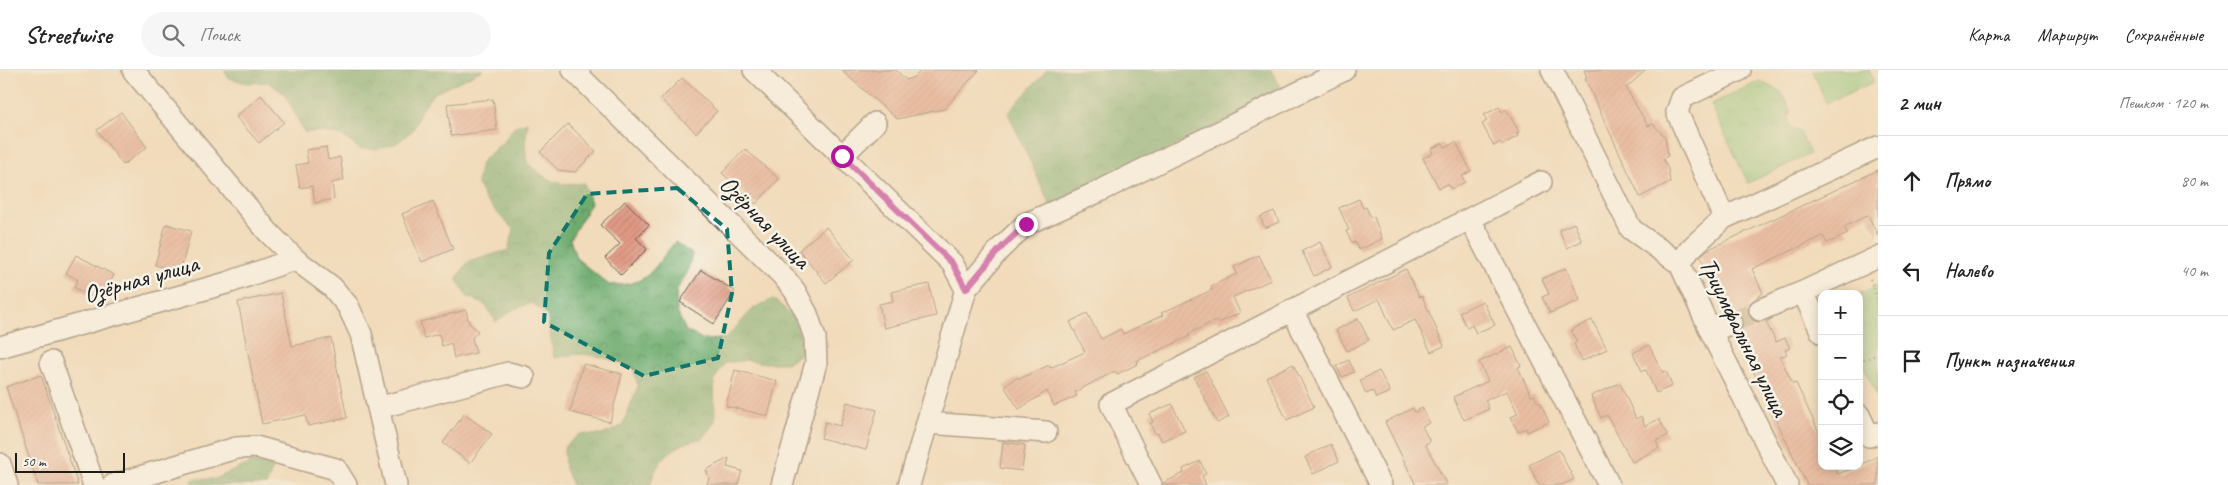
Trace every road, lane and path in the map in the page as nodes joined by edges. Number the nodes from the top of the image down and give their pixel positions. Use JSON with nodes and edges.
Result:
{"nodes":[{"id":1,"x":133,"y":70,"type":"edge"},
{"id":2,"x":573,"y":70,"type":"edge"},
{"id":3,"x":754,"y":70,"type":"edge"},
{"id":4,"x":1344,"y":70,"type":"edge"},
{"id":5,"x":1552,"y":70,"type":"edge"},
{"id":6,"x":1740,"y":70,"type":"edge"},
{"id":7,"x":875,"y":123,"type":"dead end"},
{"id":8,"x":1878,"y":147,"type":"edge"},
{"id":9,"x":842,"y":156,"type":"junction"},
{"id":10,"x":1541,"y":182,"type":"dead end"},
{"id":11,"x":1724,"y":218,"type":"junction"},
{"id":12,"x":1470,"y":219,"type":"junction"},
{"id":13,"x":1878,"y":257,"type":"edge"},
{"id":14,"x":295,"y":258,"type":"junction"},
{"id":15,"x":1680,"y":264,"type":"junction"},
{"id":16,"x":966,"y":289,"type":"junction"},
{"id":17,"x":1803,"y":292,"type":"junction"},
{"id":18,"x":1292,"y":310,"type":"junction"},
{"id":19,"x":1760,"y":310,"type":"tunnel mouth"},
{"id":20,"x":1731,"y":323,"type":"tunnel mouth"},
{"id":21,"x":1818,"y":324,"type":"edge"},
{"id":22,"x":1711,"y":332,"type":"junction"},
{"id":23,"x":0,"y":347,"type":"edge"},
{"id":24,"x":1878,"y":354,"type":"edge"},
{"id":25,"x":1863,"y":360,"type":"edge"},
{"id":26,"x":51,"y":362,"type":"dead end"},
{"id":27,"x":524,"y":377,"type":"dead end"},
{"id":28,"x":378,"y":408,"type":"junction"},
{"id":29,"x":928,"y":423,"type":"junction"},
{"id":30,"x":1863,"y":423,"type":"edge"},
{"id":31,"x":1046,"y":432,"type":"dead end"},
{"id":32,"x":1878,"y":433,"type":"edge"},
{"id":33,"x":0,"y":464,"type":"edge"},
{"id":34,"x":1145,"y":480,"type":"edge"},
{"id":35,"x":7,"y":485,"type":"edge"},
{"id":36,"x":94,"y":485,"type":"edge"},
{"id":37,"x":113,"y":485,"type":"edge"},
{"id":38,"x":346,"y":485,"type":"edge"},
{"id":39,"x":396,"y":485,"type":"edge"},
{"id":40,"x":782,"y":485,"type":"edge"},
{"id":41,"x":909,"y":485,"type":"edge"},
{"id":42,"x":1381,"y":485,"type":"edge"},
{"id":43,"x":1609,"y":485,"type":"edge"},
{"id":44,"x":1787,"y":485,"type":"edge"}],
"edges":[{"from":1,"to":14,"type":"street"},
{"from":2,"to":40,"type":"street","name":"Озёрная улица"},
{"from":3,"to":9,"type":"street"},
{"from":4,"to":16,"type":"street"},
{"from":5,"to":15,"type":"street","name":"Триумфальная улица"},
{"from":6,"to":11,"type":"street"},
{"from":7,"to":9,"type":"street"},
{"from":8,"to":11,"type":"street"},
{"from":9,"to":16,"type":"street"},
{"from":10,"to":12,"type":"street"},
{"from":11,"to":15,"type":"street"},
{"from":12,"to":18,"type":"street"},
{"from":12,"to":43,"type":"street"},
{"from":13,"to":17,"type":"street"},
{"from":14,"to":23,"type":"street","name":"Озёрная улица"},
{"from":14,"to":28,"type":"street"},
{"from":15,"to":22,"type":"street","name":"Триумфальная улица"},
{"from":16,"to":29,"type":"street"},
{"from":17,"to":19,"type":"street"},
{"from":17,"to":21,"type":"street"},
{"from":18,"to":34,"type":"street"},
{"from":18,"to":42,"type":"street"},
{"from":20,"to":22,"type":"street"},
{"from":22,"to":44,"type":"street","name":"Триумфальная улица"},
{"from":24,"to":25,"type":"path"},
{"from":26,"to":36,"type":"street"},
{"from":27,"to":28,"type":"street"},
{"from":28,"to":39,"type":"street"},
{"from":29,"to":31,"type":"street"},
{"from":29,"to":41,"type":"street"},
{"from":30,"to":32,"type":"street"},
{"from":33,"to":35,"type":"street"},
{"from":37,"to":38,"type":"street"}]}
